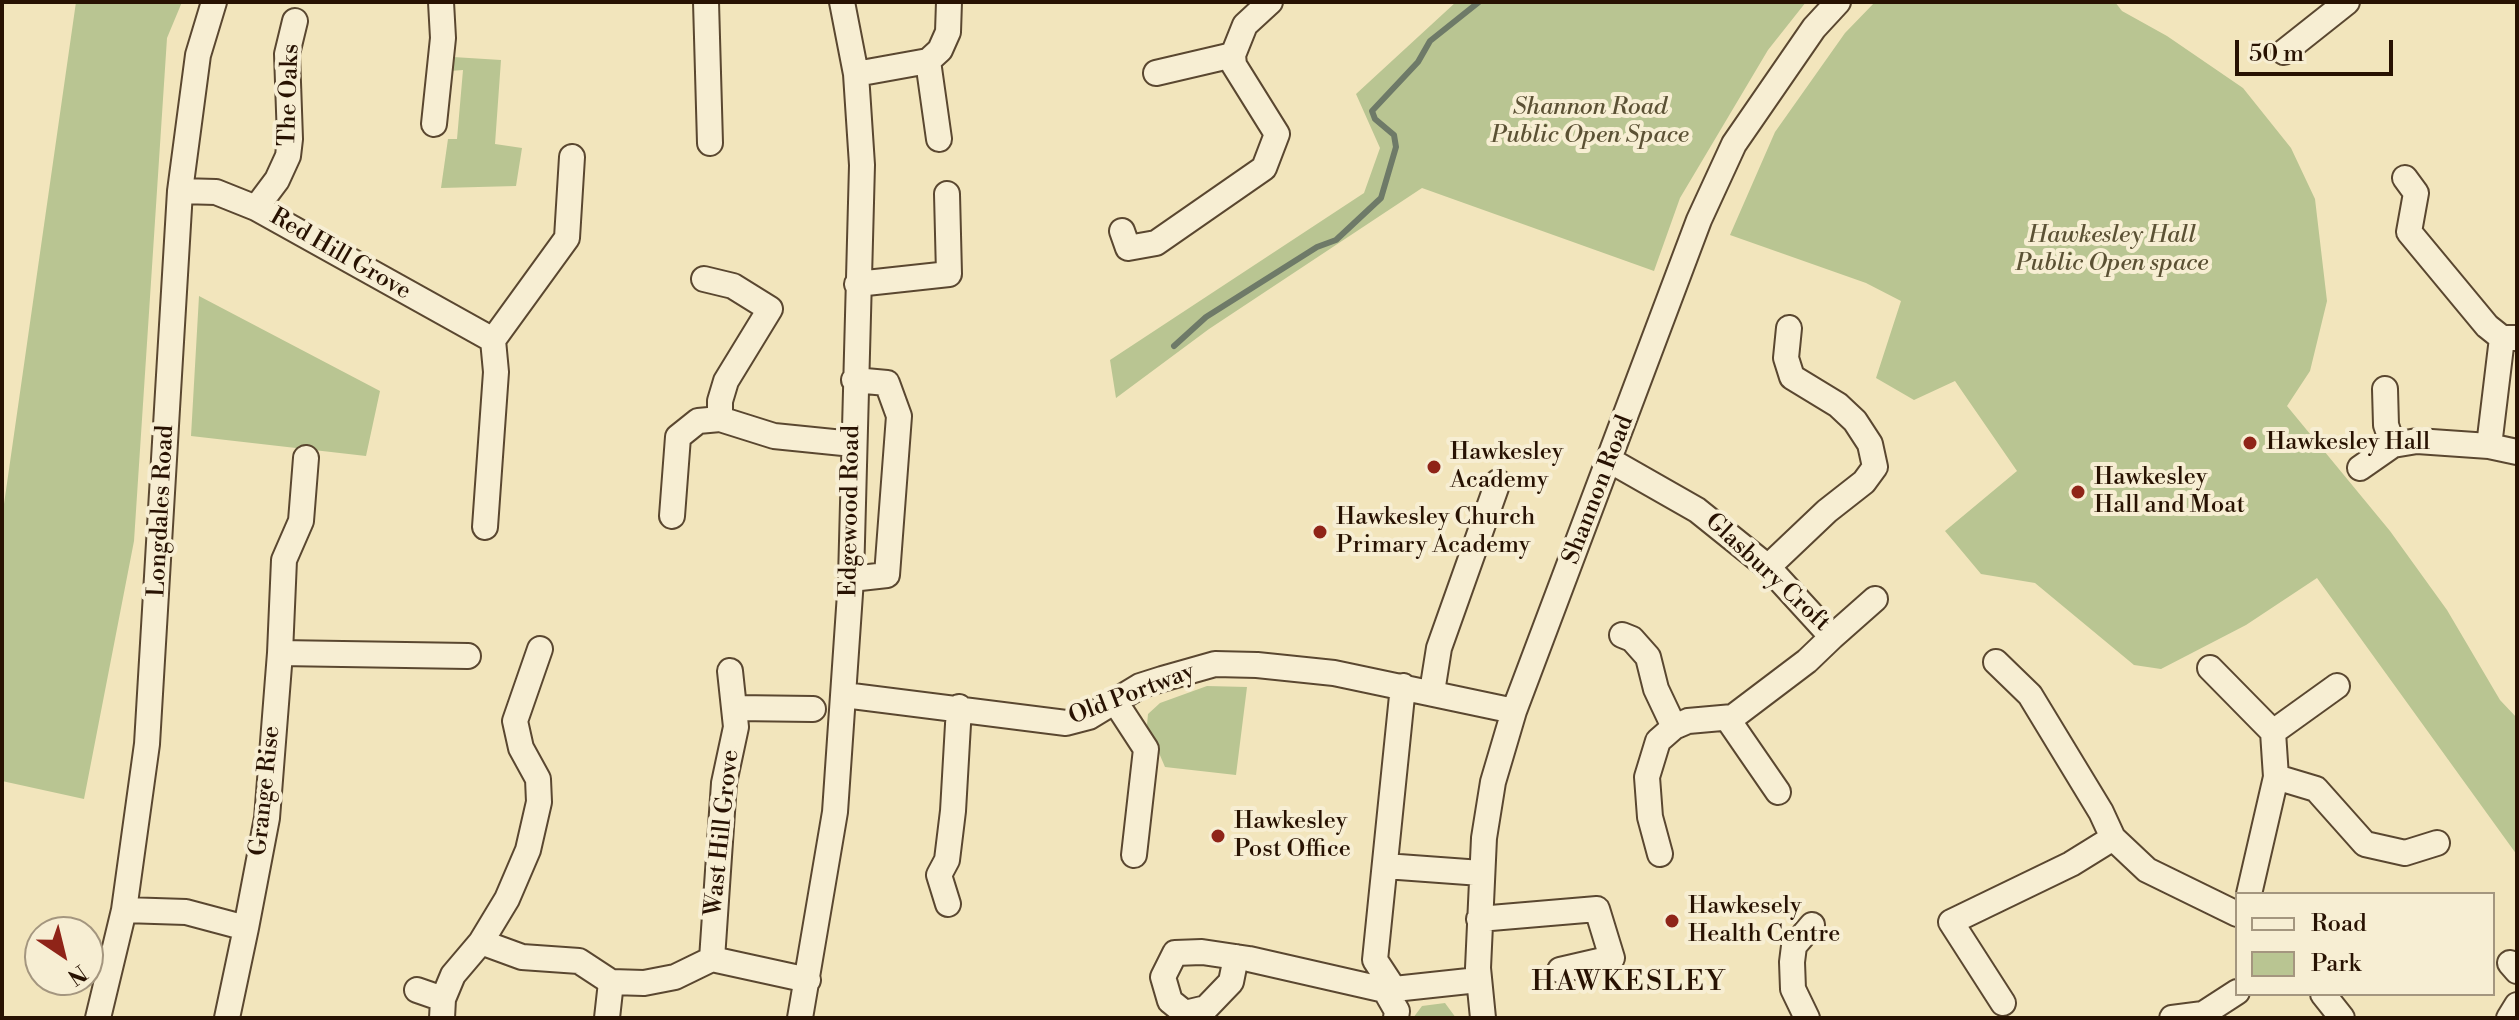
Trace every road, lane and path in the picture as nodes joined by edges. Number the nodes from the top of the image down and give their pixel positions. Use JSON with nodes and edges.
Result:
{"nodes":[{"id":1,"x":214,"y":2,"type":"edge"},
{"id":2,"x":441,"y":2,"type":"edge"},
{"id":3,"x":706,"y":2,"type":"edge"},
{"id":4,"x":842,"y":2,"type":"edge"},
{"id":5,"x":949,"y":2,"type":"edge"},
{"id":6,"x":1270,"y":2,"type":"edge"},
{"id":7,"x":1838,"y":2,"type":"edge"},
{"id":8,"x":2347,"y":2,"type":"edge"},
{"id":9,"x":295,"y":21,"type":"dead end"},
{"id":10,"x":2284,"y":52,"type":"dead end"},
{"id":11,"x":1233,"y":55,"type":"junction"},
{"id":12,"x":928,"y":61,"type":"junction"},
{"id":13,"x":1156,"y":73,"type":"dead end"},
{"id":14,"x":856,"y":74,"type":"junction"},
{"id":15,"x":434,"y":124,"type":"dead end"},
{"id":16,"x":939,"y":139,"type":"dead end"},
{"id":17,"x":710,"y":143,"type":"dead end"},
{"id":18,"x":572,"y":157,"type":"dead end"},
{"id":19,"x":2405,"y":178,"type":"dead end"},
{"id":20,"x":180,"y":191,"type":"junction"},
{"id":21,"x":947,"y":194,"type":"dead end"},
{"id":22,"x":256,"y":208,"type":"junction"},
{"id":23,"x":1122,"y":231,"type":"dead end"},
{"id":24,"x":704,"y":279,"type":"dead end"},
{"id":25,"x":857,"y":284,"type":"junction"},
{"id":26,"x":1789,"y":328,"type":"dead end"},
{"id":27,"x":2510,"y":338,"type":"edge"},
{"id":28,"x":493,"y":340,"type":"junction"},
{"id":29,"x":854,"y":380,"type":"junction"},
{"id":30,"x":2385,"y":389,"type":"dead end"},
{"id":31,"x":720,"y":419,"type":"junction"},
{"id":32,"x":853,"y":444,"type":"junction"},
{"id":33,"x":2393,"y":445,"type":"junction"},
{"id":34,"x":2489,"y":446,"type":"junction"},
{"id":35,"x":2517,"y":452,"type":"edge"},
{"id":36,"x":306,"y":458,"type":"dead end"},
{"id":37,"x":1611,"y":461,"type":"junction"},
{"id":38,"x":2360,"y":468,"type":"dead end"},
{"id":39,"x":1498,"y":482,"type":"dead end"},
{"id":40,"x":672,"y":516,"type":"dead end"},
{"id":41,"x":485,"y":527,"type":"dead end"},
{"id":42,"x":1768,"y":567,"type":"junction"},
{"id":43,"x":851,"y":579,"type":"junction"},
{"id":44,"x":1875,"y":599,"type":"dead end"},
{"id":45,"x":1622,"y":635,"type":"dead end"},
{"id":46,"x":1832,"y":637,"type":"junction"},
{"id":47,"x":540,"y":649,"type":"dead end"},
{"id":48,"x":280,"y":653,"type":"junction"},
{"id":49,"x":468,"y":656,"type":"dead end"},
{"id":50,"x":1996,"y":662,"type":"dead end"},
{"id":51,"x":2210,"y":668,"type":"dead end"},
{"id":52,"x":730,"y":671,"type":"dead end"},
{"id":53,"x":1403,"y":686,"type":"junction"},
{"id":54,"x":2337,"y":686,"type":"dead end"},
{"id":55,"x":1432,"y":692,"type":"junction"},
{"id":56,"x":844,"y":695,"type":"junction"},
{"id":57,"x":1116,"y":703,"type":"junction"},
{"id":58,"x":959,"y":707,"type":"junction"},
{"id":59,"x":736,"y":708,"type":"junction"},
{"id":60,"x":813,"y":709,"type":"dead end"},
{"id":61,"x":1514,"y":711,"type":"junction"},
{"id":62,"x":1727,"y":718,"type":"junction"},
{"id":63,"x":1674,"y":727,"type":"junction"},
{"id":64,"x":2273,"y":732,"type":"junction"},
{"id":65,"x":2276,"y":777,"type":"junction"},
{"id":66,"x":1778,"y":792,"type":"dead end"},
{"id":67,"x":2113,"y":838,"type":"junction"},
{"id":68,"x":2437,"y":843,"type":"dead end"},
{"id":69,"x":1660,"y":854,"type":"dead end"},
{"id":70,"x":1134,"y":855,"type":"dead end"},
{"id":71,"x":1385,"y":866,"type":"junction"},
{"id":72,"x":1481,"y":873,"type":"junction"},
{"id":73,"x":2249,"y":892,"type":"edge"},
{"id":74,"x":948,"y":904,"type":"dead end"},
{"id":75,"x":124,"y":910,"type":"junction"},
{"id":76,"x":2235,"y":913,"type":"edge"},
{"id":77,"x":1479,"y":919,"type":"junction"},
{"id":78,"x":1812,"y":925,"type":"dead end"},
{"id":79,"x":246,"y":928,"type":"junction"},
{"id":80,"x":481,"y":942,"type":"junction"},
{"id":81,"x":1236,"y":957,"type":"dead end"},
{"id":82,"x":712,"y":959,"type":"junction"},
{"id":83,"x":1560,"y":970,"type":"dead end"},
{"id":84,"x":808,"y":980,"type":"junction"},
{"id":85,"x":1478,"y":980,"type":"junction"},
{"id":86,"x":611,"y":982,"type":"junction"},
{"id":87,"x":417,"y":990,"type":"dead end"},
{"id":88,"x":1389,"y":990,"type":"junction"},
{"id":89,"x":2235,"y":993,"type":"edge"},
{"id":90,"x":2325,"y":996,"type":"edge"},
{"id":91,"x":2003,"y":1003,"type":"dead end"},
{"id":92,"x":2517,"y":1005,"type":"edge"},
{"id":93,"x":443,"y":1008,"type":"edge"},
{"id":94,"x":98,"y":1018,"type":"edge"},
{"id":95,"x":227,"y":1018,"type":"edge"},
{"id":96,"x":607,"y":1018,"type":"edge"},
{"id":97,"x":800,"y":1018,"type":"edge"},
{"id":98,"x":1396,"y":1018,"type":"edge"},
{"id":99,"x":1483,"y":1018,"type":"edge"},
{"id":100,"x":1807,"y":1018,"type":"edge"},
{"id":101,"x":2172,"y":1018,"type":"edge"},
{"id":102,"x":2342,"y":1018,"type":"edge"},
{"id":103,"x":2509,"y":1018,"type":"edge"}],
"edges":[{"from":1,"to":20,"type":"street","name":"Longdales Road"},
{"from":2,"to":15,"type":"street"},
{"from":3,"to":17,"type":"street"},
{"from":4,"to":14,"type":"street","name":"Edgewood Road"},
{"from":5,"to":12,"type":"street"},
{"from":6,"to":11,"type":"street"},
{"from":7,"to":37,"type":"street","name":"Shannon Road"},
{"from":8,"to":10,"type":"street"},
{"from":9,"to":22,"type":"street","name":"The Oaks"},
{"from":11,"to":13,"type":"street"},
{"from":11,"to":23,"type":"street"},
{"from":12,"to":14,"type":"street"},
{"from":12,"to":16,"type":"street"},
{"from":14,"to":25,"type":"street","name":"Edgewood Road"},
{"from":18,"to":28,"type":"street"},
{"from":19,"to":27,"type":"street"},
{"from":20,"to":22,"type":"street","name":"Red Hill Grove"},
{"from":20,"to":75,"type":"street","name":"Longdales Road"},
{"from":21,"to":25,"type":"street"},
{"from":22,"to":28,"type":"street","name":"Red Hill Grove"},
{"from":24,"to":31,"type":"street"},
{"from":25,"to":29,"type":"street","name":"Edgewood Road"},
{"from":26,"to":42,"type":"street"},
{"from":27,"to":34,"type":"street"},
{"from":28,"to":41,"type":"street"},
{"from":29,"to":32,"type":"street","name":"Edgewood Road"},
{"from":29,"to":43,"type":"street"},
{"from":30,"to":33,"type":"street"},
{"from":31,"to":32,"type":"street"},
{"from":31,"to":40,"type":"street"},
{"from":32,"to":43,"type":"street","name":"Edgewood Road"},
{"from":33,"to":34,"type":"street"},
{"from":33,"to":38,"type":"street"},
{"from":34,"to":35,"type":"street"},
{"from":36,"to":48,"type":"street","name":"Grange Rise"},
{"from":37,"to":42,"type":"street","name":"Glasbury Croft"},
{"from":37,"to":61,"type":"street","name":"Shannon Road"},
{"from":39,"to":55,"type":"street"},
{"from":42,"to":46,"type":"street","name":"Glasbury Croft"},
{"from":43,"to":56,"type":"street","name":"Edgewood Road"},
{"from":44,"to":46,"type":"street","name":"Glasbury Croft"},
{"from":45,"to":63,"type":"street"},
{"from":46,"to":62,"type":"street"},
{"from":47,"to":80,"type":"street"},
{"from":48,"to":49,"type":"street"},
{"from":48,"to":79,"type":"street","name":"Grange Rise"},
{"from":50,"to":67,"type":"street"},
{"from":51,"to":64,"type":"street"},
{"from":52,"to":59,"type":"street","name":"Wast Hill Grove"},
{"from":53,"to":55,"type":"street","name":"Old Portway"},
{"from":53,"to":57,"type":"street","name":"Old Portway"},
{"from":53,"to":71,"type":"street"},
{"from":54,"to":64,"type":"street"},
{"from":55,"to":61,"type":"street","name":"Old Portway"},
{"from":56,"to":58,"type":"street","name":"Old Portway"},
{"from":56,"to":84,"type":"street","name":"Edgewood Road"},
{"from":57,"to":58,"type":"street","name":"Old Portway"},
{"from":57,"to":70,"type":"street"},
{"from":58,"to":74,"type":"street"},
{"from":59,"to":60,"type":"street"},
{"from":59,"to":82,"type":"street","name":"Wast Hill Grove"},
{"from":61,"to":72,"type":"street","name":"Shannon Road"},
{"from":62,"to":63,"type":"street"},
{"from":62,"to":66,"type":"street"},
{"from":63,"to":69,"type":"street"},
{"from":64,"to":65,"type":"street"},
{"from":65,"to":68,"type":"street"},
{"from":65,"to":73,"type":"street"},
{"from":67,"to":76,"type":"street"},
{"from":67,"to":91,"type":"street"},
{"from":71,"to":72,"type":"street"},
{"from":71,"to":88,"type":"street"},
{"from":72,"to":77,"type":"street","name":"Shannon Road"},
{"from":75,"to":79,"type":"street"},
{"from":75,"to":94,"type":"street","name":"Longdales Road"},
{"from":77,"to":83,"type":"street"},
{"from":77,"to":85,"type":"street","name":"Shannon Road"},
{"from":78,"to":100,"type":"street"},
{"from":79,"to":95,"type":"street","name":"Grange Rise"},
{"from":80,"to":86,"type":"street"},
{"from":80,"to":93,"type":"street"},
{"from":81,"to":88,"type":"street"},
{"from":82,"to":84,"type":"street"},
{"from":82,"to":86,"type":"street"},
{"from":84,"to":97,"type":"street","name":"Edgewood Road"},
{"from":85,"to":88,"type":"street"},
{"from":85,"to":99,"type":"street","name":"Shannon Road"},
{"from":86,"to":96,"type":"street"},
{"from":87,"to":93,"type":"street"},
{"from":88,"to":98,"type":"street"},
{"from":89,"to":101,"type":"street"},
{"from":90,"to":102,"type":"street"},
{"from":92,"to":103,"type":"street"}]}
